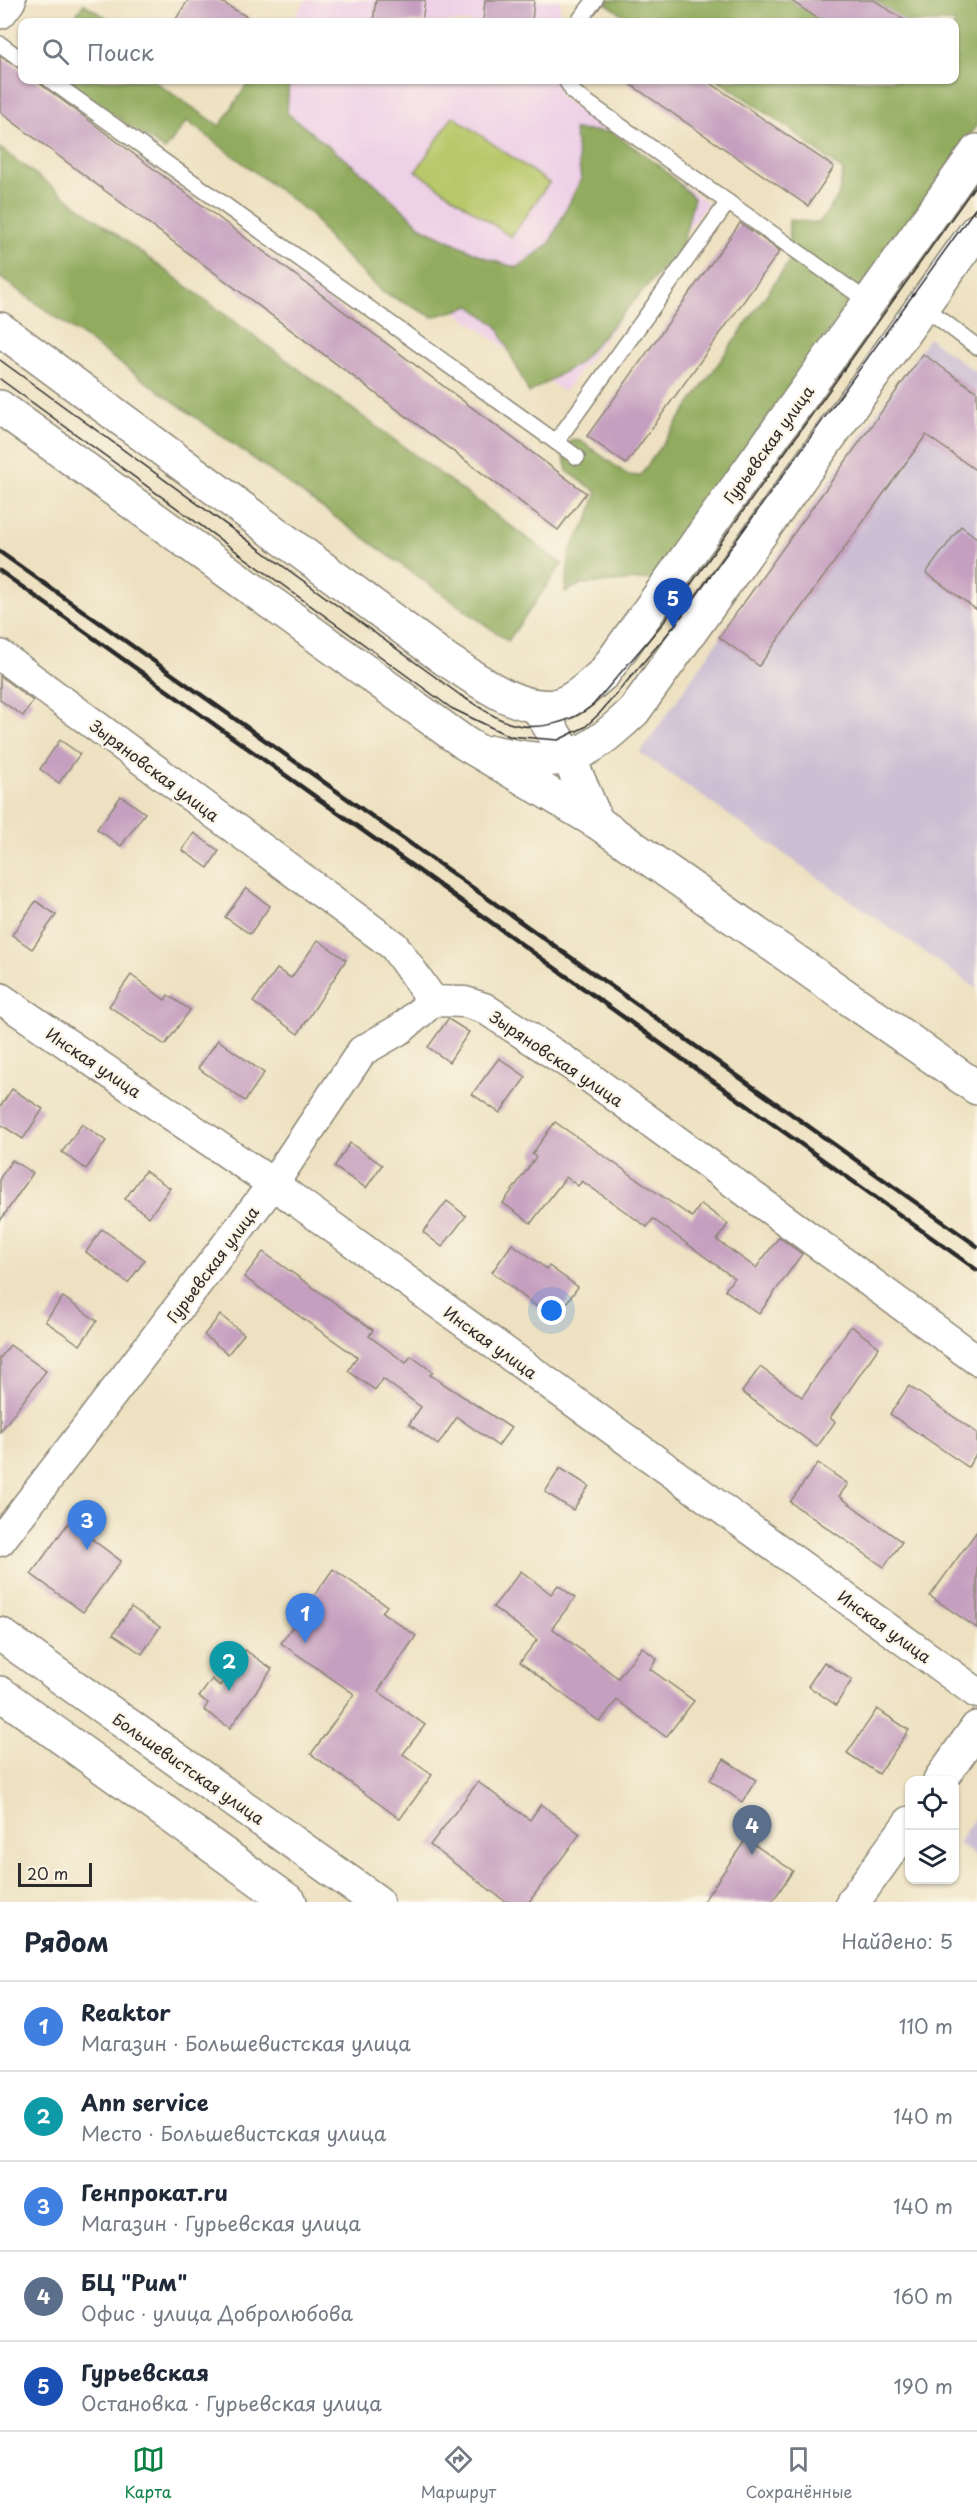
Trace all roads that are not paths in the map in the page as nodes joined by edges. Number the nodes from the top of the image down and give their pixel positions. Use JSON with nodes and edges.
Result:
{"nodes":[{"id":1,"x":9,"y":0,"type":"edge"},
{"id":2,"x":596,"y":0,"type":"edge"},
{"id":3,"x":0,"y":12,"type":"edge"},
{"id":4,"x":582,"y":18,"type":"edge"},
{"id":5,"x":0,"y":44,"type":"edge"},
{"id":6,"x":18,"y":57,"type":"edge"},
{"id":7,"x":56,"y":84,"type":"edge"},
{"id":8,"x":568,"y":84,"type":"edge"},
{"id":9,"x":977,"y":151,"type":"edge"},
{"id":10,"x":728,"y":202,"type":"junction"},
{"id":11,"x":977,"y":230,"type":"edge"},
{"id":12,"x":870,"y":303,"type":"junction"},
{"id":13,"x":923,"y":306,"type":"junction"},
{"id":14,"x":0,"y":329,"type":"edge"},
{"id":15,"x":977,"y":347,"type":"edge"},
{"id":16,"x":0,"y":407,"type":"edge"},
{"id":17,"x":556,"y":442,"type":"junction"},
{"id":18,"x":577,"y":457,"type":"dead end"},
{"id":19,"x":0,"y":655,"type":"edge"},
{"id":20,"x":537,"y":706,"type":"junction"},
{"id":21,"x":466,"y":744,"type":"junction"},
{"id":22,"x":569,"y":758,"type":"junction"},
{"id":23,"x":597,"y":822,"type":"junction"},
{"id":24,"x":0,"y":998,"type":"edge"},
{"id":25,"x":433,"y":1001,"type":"junction"},
{"id":26,"x":977,"y":1088,"type":"edge"},
{"id":27,"x":273,"y":1184,"type":"junction"},
{"id":28,"x":977,"y":1360,"type":"edge"},
{"id":29,"x":0,"y":1541,"type":"edge"},
{"id":30,"x":0,"y":1634,"type":"edge"},
{"id":31,"x":0,"y":1693,"type":"edge"},
{"id":32,"x":977,"y":1693,"type":"edge"},
{"id":33,"x":977,"y":1728,"type":"edge"},
{"id":34,"x":943,"y":1776,"type":"edge"},
{"id":35,"x":905,"y":1829,"type":"edge"},
{"id":36,"x":290,"y":1902,"type":"edge"},
{"id":37,"x":377,"y":1902,"type":"edge"},
{"id":38,"x":853,"y":1902,"type":"edge"}],
"edges":[{"from":1,"to":3,"type":"main road"},
{"from":2,"to":4,"type":"lane"},
{"from":5,"to":6,"type":"lane"},
{"from":7,"to":17,"type":"lane"},
{"from":8,"to":10,"type":"lane"},
{"from":9,"to":12,"type":"main road","name":"Гурьевская улица"},
{"from":10,"to":12,"type":"lane"},
{"from":10,"to":17,"type":"lane"},
{"from":11,"to":13,"type":"main road"},
{"from":12,"to":20,"type":"main road","name":"Гурьевская улица"},
{"from":13,"to":15,"type":"lane"},
{"from":13,"to":22,"type":"main road"},
{"from":14,"to":20,"type":"main road"},
{"from":16,"to":21,"type":"main road"},
{"from":17,"to":18,"type":"lane"},
{"from":19,"to":25,"type":"street","name":"Зыряновская улица"},
{"from":20,"to":22,"type":"main road"},
{"from":21,"to":22,"type":"main road"},
{"from":21,"to":23,"type":"main road"},
{"from":22,"to":23,"type":"main road"},
{"from":23,"to":26,"type":"main road"},
{"from":24,"to":27,"type":"street","name":"Инская улица"},
{"from":25,"to":27,"type":"street","name":"Гурьевская улица"},
{"from":25,"to":28,"type":"street","name":"Зыряновская улица"},
{"from":27,"to":29,"type":"street","name":"Гурьевская улица"},
{"from":27,"to":32,"type":"street","name":"Инская улица"},
{"from":30,"to":37,"type":"main road","name":"Большевистская улица"},
{"from":31,"to":36,"type":"main road"},
{"from":33,"to":34,"type":"main road"},
{"from":35,"to":38,"type":"main road"}]}
